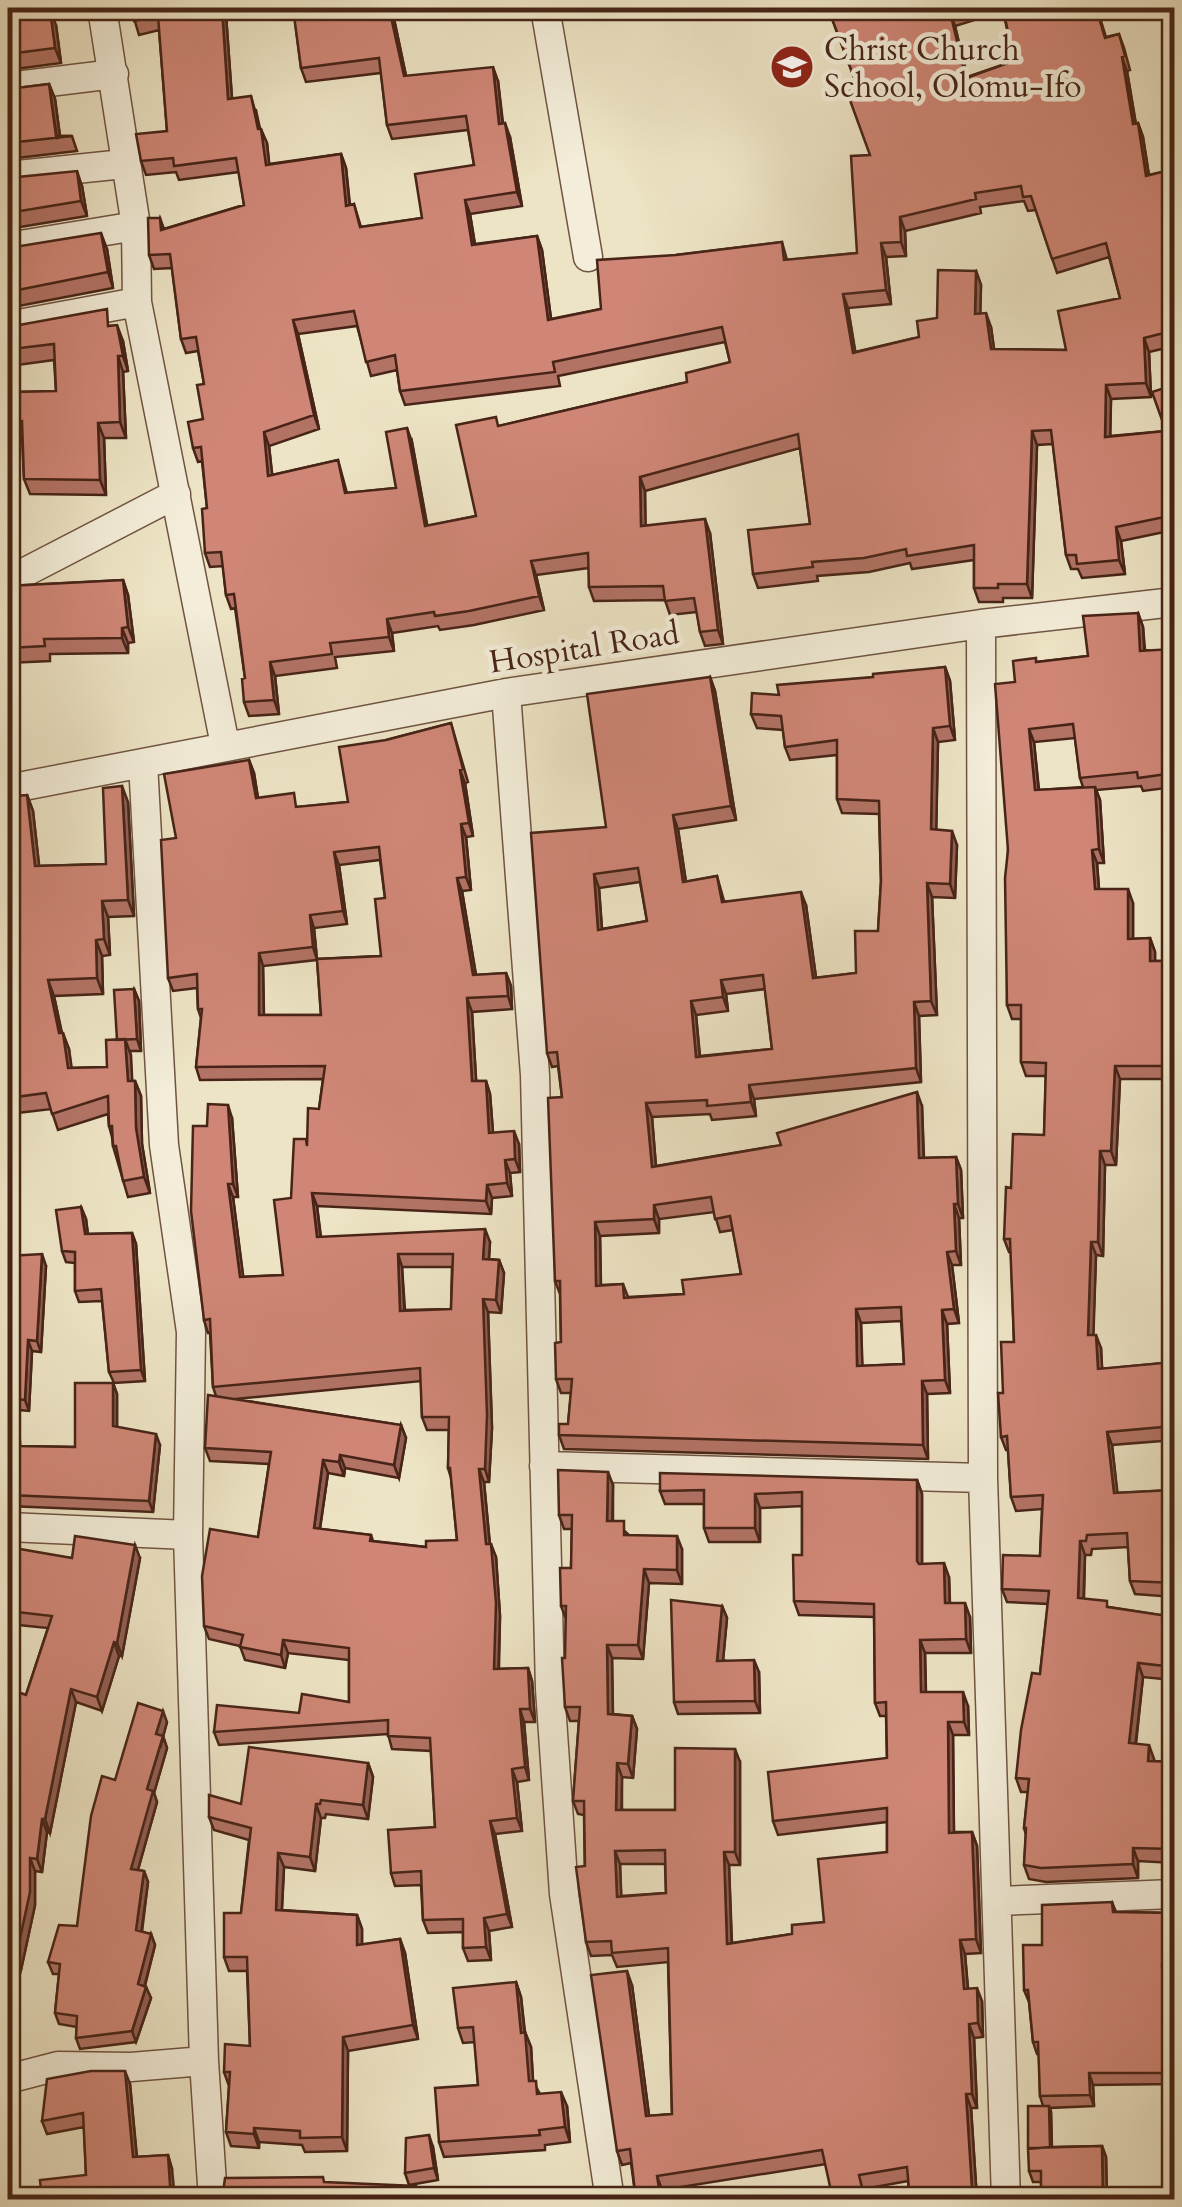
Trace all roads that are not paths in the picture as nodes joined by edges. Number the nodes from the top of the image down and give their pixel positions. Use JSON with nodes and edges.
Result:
{"nodes":[{"id":1,"x":102,"y":8,"type":"edge"},
{"id":2,"x":545,"y":8,"type":"edge"},
{"id":3,"x":114,"y":74,"type":"junction"},
{"id":4,"x":8,"y":87,"type":"edge"},
{"id":5,"x":124,"y":164,"type":"junction"},
{"id":6,"x":8,"y":176,"type":"edge"},
{"id":7,"x":136,"y":226,"type":"junction"},
{"id":8,"x":8,"y":248,"type":"edge"},
{"id":9,"x":588,"y":257,"type":"dead end"},
{"id":10,"x":137,"y":302,"type":"junction"},
{"id":11,"x":8,"y":326,"type":"edge"},
{"id":12,"x":176,"y":494,"type":"junction"},
{"id":13,"x":8,"y":580,"type":"edge"},
{"id":14,"x":1174,"y":602,"type":"edge"},
{"id":15,"x":981,"y":624,"type":"junction"},
{"id":16,"x":506,"y":693,"type":"junction"},
{"id":17,"x":225,"y":745,"type":"junction"},
{"id":18,"x":142,"y":763,"type":"junction"},
{"id":19,"x":8,"y":788,"type":"edge"},
{"id":20,"x":544,"y":1466,"type":"junction"},
{"id":21,"x":983,"y":1478,"type":"junction"},
{"id":22,"x":8,"y":1527,"type":"edge"},
{"id":23,"x":188,"y":1535,"type":"junction"},
{"id":24,"x":1174,"y":1894,"type":"edge"},
{"id":25,"x":998,"y":1900,"type":"junction"},
{"id":26,"x":204,"y":2061,"type":"junction"},
{"id":27,"x":8,"y":2079,"type":"edge"},
{"id":28,"x":213,"y":2200,"type":"edge"},
{"id":29,"x":610,"y":2200,"type":"edge"},
{"id":30,"x":1006,"y":2200,"type":"edge"}],
"edges":[{"from":1,"to":3,"type":"street"},
{"from":2,"to":9,"type":"street"},
{"from":3,"to":4,"type":"street"},
{"from":3,"to":5,"type":"street"},
{"from":5,"to":6,"type":"street"},
{"from":5,"to":7,"type":"street"},
{"from":7,"to":8,"type":"street"},
{"from":7,"to":10,"type":"street"},
{"from":10,"to":11,"type":"street"},
{"from":10,"to":12,"type":"street"},
{"from":12,"to":13,"type":"street"},
{"from":12,"to":17,"type":"street"},
{"from":14,"to":15,"type":"street","name":"Hospital Road"},
{"from":15,"to":16,"type":"street","name":"Hospital Road"},
{"from":15,"to":21,"type":"street"},
{"from":16,"to":17,"type":"street","name":"Hospital Road"},
{"from":16,"to":20,"type":"street"},
{"from":17,"to":18,"type":"street","name":"Hospital Road"},
{"from":18,"to":19,"type":"street","name":"Hospital Road"},
{"from":18,"to":23,"type":"street"},
{"from":20,"to":21,"type":"street"},
{"from":20,"to":29,"type":"street"},
{"from":21,"to":25,"type":"street"},
{"from":22,"to":23,"type":"street"},
{"from":23,"to":26,"type":"street"},
{"from":24,"to":25,"type":"street"},
{"from":25,"to":30,"type":"street"},
{"from":26,"to":27,"type":"street"},
{"from":26,"to":28,"type":"street"}]}
